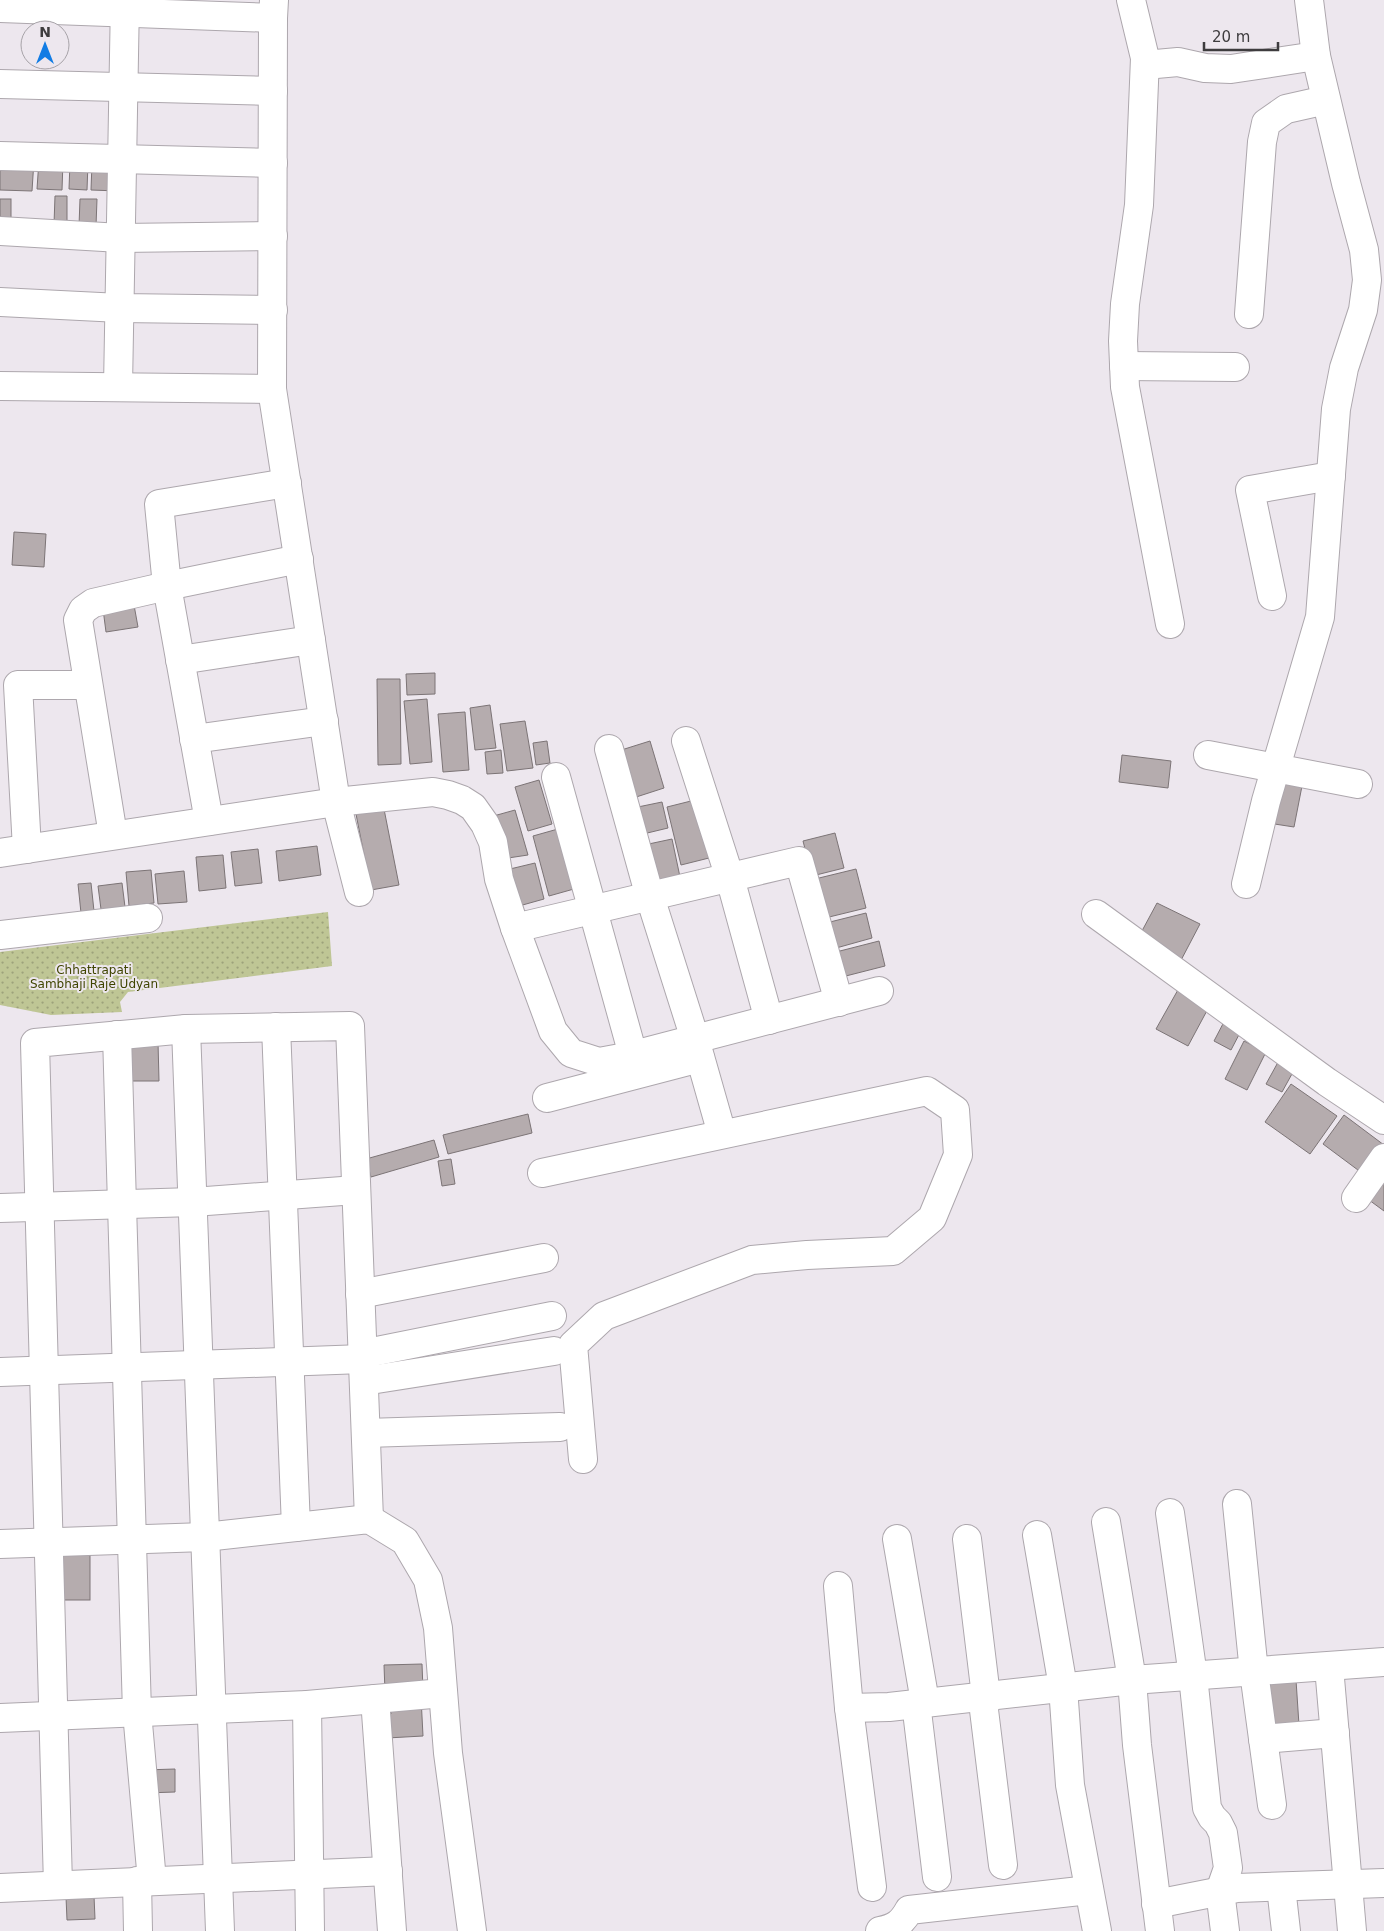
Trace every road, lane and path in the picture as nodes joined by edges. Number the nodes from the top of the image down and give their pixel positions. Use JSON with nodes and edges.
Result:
{"nodes":[{"id":1,"x":1131,"y":0,"type":"edge"},
{"id":2,"x":1310,"y":0,"type":"edge"},
{"id":3,"x":125,"y":6,"type":"edge"},
{"id":4,"x":0,"y":8,"type":"edge"},
{"id":5,"x":274,"y":9,"type":"edge"},
{"id":6,"x":1316,"y":56,"type":"junction"},
{"id":7,"x":1145,"y":65,"type":"junction"},
{"id":8,"x":0,"y":84,"type":"edge"},
{"id":9,"x":124,"y":87,"type":"junction"},
{"id":10,"x":273,"y":91,"type":"junction"},
{"id":11,"x":1326,"y":100,"type":"junction"},
{"id":12,"x":0,"y":156,"type":"edge"},
{"id":13,"x":122,"y":160,"type":"junction"},
{"id":14,"x":273,"y":163,"type":"junction"},
{"id":15,"x":0,"y":231,"type":"edge"},
{"id":16,"x":273,"y":236,"type":"junction"},
{"id":17,"x":121,"y":238,"type":"junction"},
{"id":18,"x":0,"y":302,"type":"edge"},
{"id":19,"x":120,"y":308,"type":"junction"},
{"id":20,"x":273,"y":310,"type":"junction"},
{"id":21,"x":1250,"y":314,"type":"dead end"},
{"id":22,"x":1124,"y":366,"type":"junction"},
{"id":23,"x":1235,"y":367,"type":"dead end"},
{"id":24,"x":0,"y":386,"type":"edge"},
{"id":25,"x":118,"y":387,"type":"junction"},
{"id":26,"x":272,"y":389,"type":"junction"},
{"id":27,"x":1331,"y":476,"type":"junction"},
{"id":28,"x":287,"y":483,"type":"junction"},
{"id":29,"x":299,"y":559,"type":"junction"},
{"id":30,"x":167,"y":586,"type":"junction"},
{"id":31,"x":1272,"y":596,"type":"dead end"},
{"id":32,"x":1170,"y":624,"type":"dead end"},
{"id":33,"x":311,"y":640,"type":"junction"},
{"id":34,"x":180,"y":660,"type":"junction"},
{"id":35,"x":9,"y":685,"type":"edge"},
{"id":36,"x":88,"y":685,"type":"junction"},
{"id":37,"x":324,"y":721,"type":"junction"},
{"id":38,"x":194,"y":739,"type":"junction"},
{"id":39,"x":686,"y":742,"type":"dead end"},
{"id":40,"x":609,"y":749,"type":"dead end"},
{"id":41,"x":1208,"y":755,"type":"dead end"},
{"id":42,"x":1277,"y":768,"type":"junction"},
{"id":43,"x":556,"y":777,"type":"dead end"},
{"id":44,"x":1358,"y":784,"type":"dead end"},
{"id":45,"x":336,"y":802,"type":"junction"},
{"id":46,"x":209,"y":821,"type":"junction"},
{"id":47,"x":113,"y":835,"type":"junction"},
{"id":48,"x":27,"y":849,"type":"junction"},
{"id":49,"x":0,"y":853,"type":"edge"},
{"id":50,"x":730,"y":878,"type":"junction"},
{"id":51,"x":1246,"y":884,"type":"dead end"},
{"id":52,"x":359,"y":892,"type":"dead end"},
{"id":53,"x":650,"y":897,"type":"junction"},
{"id":54,"x":593,"y":910,"type":"junction"},
{"id":55,"x":1096,"y":914,"type":"dead end"},
{"id":56,"x":148,"y":918,"type":"dead end"},
{"id":57,"x":516,"y":928,"type":"junction"},
{"id":58,"x":0,"y":935,"type":"edge"},
{"id":59,"x":879,"y":991,"type":"dead end"},
{"id":60,"x":839,"y":1002,"type":"junction"},
{"id":61,"x":769,"y":1020,"type":"junction"},
{"id":62,"x":276,"y":1027,"type":"junction"},
{"id":63,"x":186,"y":1029,"type":"junction"},
{"id":64,"x":117,"y":1036,"type":"junction"},
{"id":65,"x":697,"y":1048,"type":"junction"},
{"id":66,"x":633,"y":1056,"type":"junction"},
{"id":67,"x":547,"y":1098,"type":"dead end"},
{"id":68,"x":1384,"y":1120,"type":"edge"},
{"id":69,"x":722,"y":1134,"type":"junction"},
{"id":70,"x":1384,"y":1158,"type":"edge"},
{"id":71,"x":542,"y":1173,"type":"dead end"},
{"id":72,"x":356,"y":1190,"type":"junction"},
{"id":73,"x":283,"y":1196,"type":"junction"},
{"id":74,"x":1356,"y":1198,"type":"dead end"},
{"id":75,"x":192,"y":1202,"type":"junction"},
{"id":76,"x":123,"y":1204,"type":"junction"},
{"id":77,"x":39,"y":1207,"type":"junction"},
{"id":78,"x":0,"y":1208,"type":"edge"},
{"id":79,"x":544,"y":1258,"type":"dead end"},
{"id":80,"x":360,"y":1294,"type":"junction"},
{"id":81,"x":552,"y":1316,"type":"dead end"},
{"id":82,"x":554,"y":1351,"type":"dead end"},
{"id":83,"x":289,"y":1362,"type":"junction"},
{"id":84,"x":198,"y":1365,"type":"junction"},
{"id":85,"x":363,"y":1365,"type":"junction"},
{"id":86,"x":128,"y":1368,"type":"junction"},
{"id":87,"x":45,"y":1371,"type":"junction"},
{"id":88,"x":0,"y":1372,"type":"edge"},
{"id":89,"x":560,"y":1426,"type":"dead end"},
{"id":90,"x":366,"y":1433,"type":"junction"},
{"id":91,"x":583,"y":1459,"type":"dead end"},
{"id":92,"x":1237,"y":1504,"type":"dead end"},
{"id":93,"x":1170,"y":1513,"type":"dead end"},
{"id":94,"x":369,"y":1519,"type":"junction"},
{"id":95,"x":1106,"y":1522,"type":"dead end"},
{"id":96,"x":296,"y":1527,"type":"junction"},
{"id":97,"x":1037,"y":1535,"type":"dead end"},
{"id":98,"x":205,"y":1537,"type":"junction"},
{"id":99,"x":133,"y":1539,"type":"junction"},
{"id":100,"x":897,"y":1539,"type":"dead end"},
{"id":101,"x":967,"y":1539,"type":"dead end"},
{"id":102,"x":49,"y":1542,"type":"junction"},
{"id":103,"x":0,"y":1544,"type":"edge"},
{"id":104,"x":838,"y":1586,"type":"dead end"},
{"id":105,"x":1384,"y":1662,"type":"edge"},
{"id":106,"x":1329,"y":1667,"type":"junction"},
{"id":107,"x":1254,"y":1672,"type":"junction"},
{"id":108,"x":1193,"y":1676,"type":"junction"},
{"id":109,"x":1132,"y":1680,"type":"junction"},
{"id":110,"x":1063,"y":1687,"type":"junction"},
{"id":111,"x":443,"y":1693,"type":"junction"},
{"id":112,"x":986,"y":1696,"type":"junction"},
{"id":113,"x":375,"y":1699,"type":"junction"},
{"id":114,"x":921,"y":1702,"type":"junction"},
{"id":115,"x":307,"y":1705,"type":"junction"},
{"id":116,"x":849,"y":1708,"type":"junction"},
{"id":117,"x":212,"y":1709,"type":"junction"},
{"id":118,"x":137,"y":1712,"type":"junction"},
{"id":119,"x":53,"y":1716,"type":"junction"},
{"id":120,"x":0,"y":1718,"type":"edge"},
{"id":121,"x":1335,"y":1733,"type":"junction"},
{"id":122,"x":1263,"y":1739,"type":"junction"},
{"id":123,"x":1272,"y":1805,"type":"dead end"},
{"id":124,"x":1003,"y":1865,"type":"dead end"},
{"id":125,"x":388,"y":1871,"type":"junction"},
{"id":126,"x":309,"y":1874,"type":"junction"},
{"id":127,"x":218,"y":1877,"type":"junction"},
{"id":128,"x":937,"y":1877,"type":"dead end"},
{"id":129,"x":145,"y":1881,"type":"junction"},
{"id":130,"x":1384,"y":1884,"type":"edge"},
{"id":131,"x":58,"y":1885,"type":"junction"},
{"id":132,"x":1348,"y":1885,"type":"junction"},
{"id":133,"x":872,"y":1887,"type":"dead end"},
{"id":134,"x":1281,"y":1887,"type":"junction"},
{"id":135,"x":0,"y":1888,"type":"edge"},
{"id":136,"x":1089,"y":1890,"type":"junction"},
{"id":137,"x":1220,"y":1891,"type":"junction"},
{"id":138,"x":1156,"y":1904,"type":"junction"},
{"id":139,"x":138,"y":1931,"type":"edge"},
{"id":140,"x":220,"y":1931,"type":"edge"},
{"id":141,"x":310,"y":1931,"type":"edge"},
{"id":142,"x":392,"y":1931,"type":"edge"},
{"id":143,"x":472,"y":1931,"type":"edge"},
{"id":144,"x":880,"y":1931,"type":"edge"},
{"id":145,"x":1097,"y":1931,"type":"edge"},
{"id":146,"x":1160,"y":1931,"type":"edge"},
{"id":147,"x":1225,"y":1931,"type":"edge"},
{"id":148,"x":1286,"y":1931,"type":"edge"},
{"id":149,"x":1352,"y":1931,"type":"edge"}],
"edges":[{"from":1,"to":7,"type":"street"},
{"from":2,"to":6,"type":"street"},
{"from":3,"to":4,"type":"street"},
{"from":3,"to":5,"type":"street"},
{"from":3,"to":9,"type":"street"},
{"from":5,"to":10,"type":"street"},
{"from":6,"to":7,"type":"street"},
{"from":6,"to":11,"type":"street"},
{"from":7,"to":22,"type":"street"},
{"from":8,"to":9,"type":"street"},
{"from":9,"to":10,"type":"street"},
{"from":9,"to":13,"type":"street"},
{"from":10,"to":14,"type":"street"},
{"from":11,"to":21,"type":"street"},
{"from":11,"to":27,"type":"street"},
{"from":12,"to":13,"type":"street"},
{"from":13,"to":14,"type":"street"},
{"from":13,"to":17,"type":"street"},
{"from":14,"to":16,"type":"street"},
{"from":15,"to":17,"type":"street"},
{"from":16,"to":17,"type":"street"},
{"from":16,"to":20,"type":"street"},
{"from":17,"to":19,"type":"street"},
{"from":18,"to":19,"type":"street"},
{"from":19,"to":20,"type":"street"},
{"from":19,"to":25,"type":"street"},
{"from":20,"to":26,"type":"street"},
{"from":22,"to":23,"type":"street"},
{"from":22,"to":32,"type":"street"},
{"from":24,"to":25,"type":"street"},
{"from":25,"to":26,"type":"street"},
{"from":26,"to":28,"type":"street"},
{"from":27,"to":31,"type":"street"},
{"from":27,"to":42,"type":"street"},
{"from":28,"to":29,"type":"street"},
{"from":28,"to":30,"type":"street"},
{"from":29,"to":30,"type":"street"},
{"from":29,"to":33,"type":"street"},
{"from":30,"to":34,"type":"street"},
{"from":30,"to":36,"type":"street"},
{"from":33,"to":34,"type":"street"},
{"from":33,"to":37,"type":"street"},
{"from":34,"to":38,"type":"street"},
{"from":35,"to":36,"type":"street"},
{"from":35,"to":48,"type":"street"},
{"from":36,"to":47,"type":"street"},
{"from":37,"to":38,"type":"street"},
{"from":37,"to":45,"type":"street"},
{"from":38,"to":46,"type":"street"},
{"from":39,"to":50,"type":"street"},
{"from":40,"to":53,"type":"street"},
{"from":41,"to":42,"type":"street"},
{"from":42,"to":44,"type":"street"},
{"from":42,"to":51,"type":"street"},
{"from":43,"to":54,"type":"street"},
{"from":45,"to":46,"type":"street"},
{"from":45,"to":52,"type":"street"},
{"from":45,"to":57,"type":"street"},
{"from":46,"to":47,"type":"street"},
{"from":47,"to":48,"type":"street"},
{"from":48,"to":49,"type":"street"},
{"from":50,"to":53,"type":"street"},
{"from":50,"to":60,"type":"street"},
{"from":50,"to":61,"type":"street"},
{"from":53,"to":54,"type":"street"},
{"from":53,"to":65,"type":"street"},
{"from":54,"to":57,"type":"street"},
{"from":54,"to":66,"type":"street"},
{"from":55,"to":68,"type":"street"},
{"from":56,"to":58,"type":"street"},
{"from":57,"to":66,"type":"street"},
{"from":59,"to":60,"type":"street"},
{"from":60,"to":61,"type":"street"},
{"from":61,"to":65,"type":"street"},
{"from":62,"to":63,"type":"street"},
{"from":62,"to":72,"type":"street"},
{"from":62,"to":73,"type":"street"},
{"from":63,"to":64,"type":"street"},
{"from":63,"to":75,"type":"street"},
{"from":64,"to":76,"type":"street"},
{"from":64,"to":77,"type":"street"},
{"from":65,"to":66,"type":"street"},
{"from":65,"to":67,"type":"street"},
{"from":65,"to":69,"type":"street"},
{"from":69,"to":71,"type":"street"},
{"from":69,"to":91,"type":"street"},
{"from":70,"to":74,"type":"street"},
{"from":72,"to":73,"type":"street"},
{"from":72,"to":80,"type":"street"},
{"from":73,"to":75,"type":"street"},
{"from":73,"to":83,"type":"street"},
{"from":75,"to":76,"type":"street"},
{"from":75,"to":84,"type":"street"},
{"from":76,"to":77,"type":"street"},
{"from":76,"to":86,"type":"street"},
{"from":77,"to":78,"type":"street"},
{"from":77,"to":87,"type":"street"},
{"from":79,"to":80,"type":"street"},
{"from":80,"to":85,"type":"street"},
{"from":81,"to":85,"type":"street"},
{"from":82,"to":85,"type":"street"},
{"from":83,"to":84,"type":"street"},
{"from":83,"to":85,"type":"street"},
{"from":83,"to":96,"type":"street"},
{"from":84,"to":86,"type":"street"},
{"from":84,"to":98,"type":"street"},
{"from":85,"to":90,"type":"street"},
{"from":86,"to":87,"type":"street"},
{"from":86,"to":99,"type":"street"},
{"from":87,"to":88,"type":"street"},
{"from":87,"to":102,"type":"street"},
{"from":89,"to":90,"type":"street"},
{"from":90,"to":94,"type":"street"},
{"from":92,"to":107,"type":"street"},
{"from":93,"to":108,"type":"street"},
{"from":94,"to":96,"type":"street"},
{"from":94,"to":111,"type":"street"},
{"from":95,"to":109,"type":"street"},
{"from":96,"to":98,"type":"street"},
{"from":97,"to":110,"type":"street"},
{"from":98,"to":99,"type":"street"},
{"from":98,"to":117,"type":"street"},
{"from":99,"to":102,"type":"street"},
{"from":99,"to":118,"type":"street"},
{"from":100,"to":114,"type":"street"},
{"from":101,"to":112,"type":"street"},
{"from":102,"to":103,"type":"street"},
{"from":102,"to":119,"type":"street"},
{"from":104,"to":116,"type":"street"},
{"from":105,"to":106,"type":"street"},
{"from":106,"to":107,"type":"street"},
{"from":106,"to":121,"type":"street"},
{"from":107,"to":108,"type":"street"},
{"from":107,"to":122,"type":"street"},
{"from":108,"to":109,"type":"street"},
{"from":108,"to":137,"type":"street"},
{"from":109,"to":110,"type":"street"},
{"from":109,"to":138,"type":"street"},
{"from":110,"to":112,"type":"street"},
{"from":110,"to":136,"type":"street"},
{"from":111,"to":113,"type":"street"},
{"from":111,"to":143,"type":"street"},
{"from":112,"to":114,"type":"street"},
{"from":112,"to":124,"type":"street"},
{"from":113,"to":115,"type":"street"},
{"from":113,"to":125,"type":"street"},
{"from":114,"to":116,"type":"street"},
{"from":114,"to":128,"type":"street"},
{"from":115,"to":117,"type":"street"},
{"from":115,"to":126,"type":"street"},
{"from":116,"to":133,"type":"street"},
{"from":117,"to":118,"type":"street"},
{"from":117,"to":127,"type":"street"},
{"from":118,"to":119,"type":"street"},
{"from":118,"to":129,"type":"street"},
{"from":119,"to":120,"type":"street"},
{"from":119,"to":131,"type":"street"},
{"from":121,"to":122,"type":"street"},
{"from":121,"to":132,"type":"street"},
{"from":122,"to":123,"type":"street"},
{"from":125,"to":126,"type":"street"},
{"from":125,"to":142,"type":"street"},
{"from":126,"to":127,"type":"street"},
{"from":126,"to":141,"type":"street"},
{"from":127,"to":129,"type":"street"},
{"from":127,"to":140,"type":"street"},
{"from":129,"to":131,"type":"street"},
{"from":129,"to":139,"type":"street"},
{"from":130,"to":132,"type":"street"},
{"from":131,"to":135,"type":"street"},
{"from":132,"to":134,"type":"street"},
{"from":132,"to":149,"type":"street"},
{"from":134,"to":137,"type":"street"},
{"from":134,"to":148,"type":"street"},
{"from":136,"to":144,"type":"street"},
{"from":136,"to":145,"type":"street"},
{"from":137,"to":138,"type":"street"},
{"from":137,"to":147,"type":"street"},
{"from":138,"to":146,"type":"street"}]}
